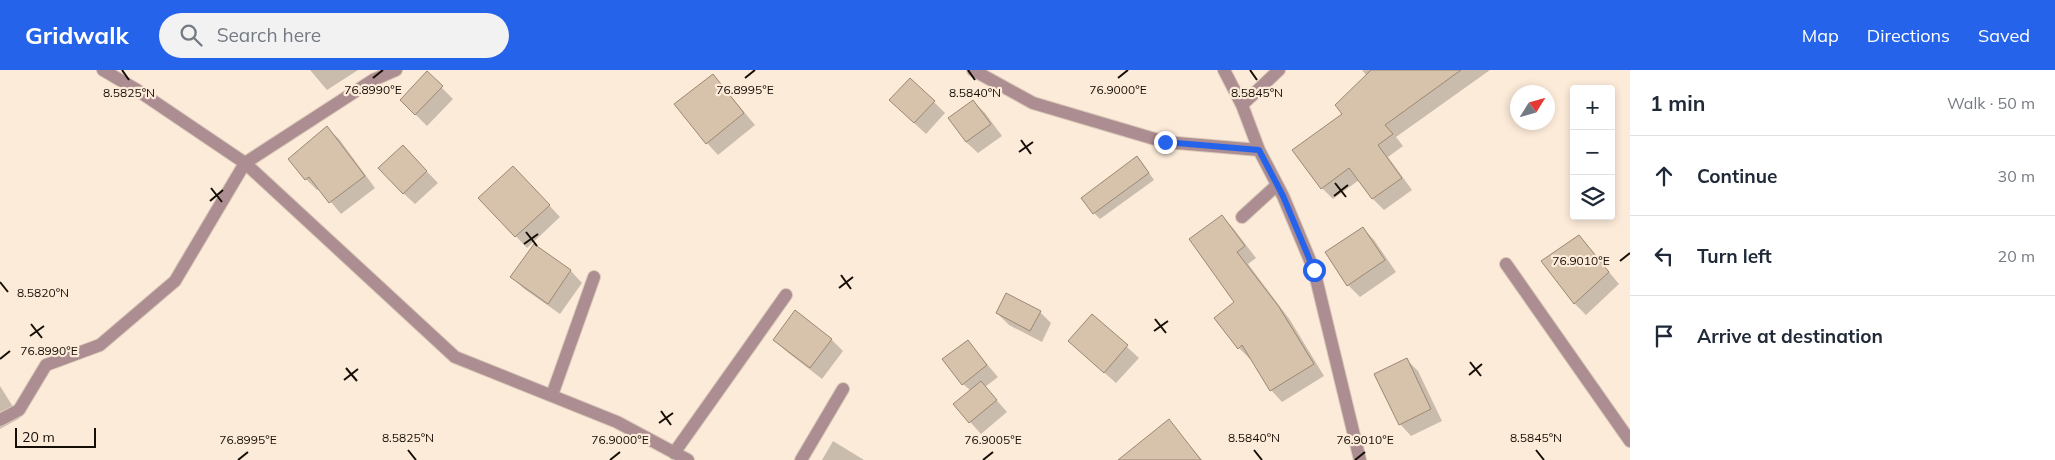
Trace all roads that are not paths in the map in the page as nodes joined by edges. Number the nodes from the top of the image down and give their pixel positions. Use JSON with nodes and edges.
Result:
{"nodes":[{"id":1,"x":103,"y":70,"type":"edge"},
{"id":2,"x":396,"y":70,"type":"edge"},
{"id":3,"x":973,"y":70,"type":"edge"},
{"id":4,"x":1224,"y":70,"type":"edge"},
{"id":5,"x":1279,"y":70,"type":"edge"},
{"id":6,"x":1242,"y":104,"type":"junction"},
{"id":7,"x":1259,"y":150,"type":"junction"},
{"id":8,"x":245,"y":163,"type":"junction"},
{"id":9,"x":1277,"y":185,"type":"junction"},
{"id":10,"x":1242,"y":216,"type":"dead end"},
{"id":11,"x":1506,"y":264,"type":"dead end"},
{"id":12,"x":594,"y":277,"type":"dead end"},
{"id":13,"x":786,"y":295,"type":"dead end"},
{"id":14,"x":843,"y":389,"type":"dead end"},
{"id":15,"x":552,"y":395,"type":"junction"},
{"id":16,"x":0,"y":420,"type":"edge"},
{"id":17,"x":1630,"y":441,"type":"edge"},
{"id":18,"x":674,"y":453,"type":"junction"},
{"id":19,"x":688,"y":460,"type":"edge"},
{"id":20,"x":801,"y":460,"type":"edge"},
{"id":21,"x":1360,"y":460,"type":"edge"}],
"edges":[{"from":1,"to":8,"type":"street"},
{"from":2,"to":8,"type":"street"},
{"from":3,"to":7,"type":"street"},
{"from":4,"to":6,"type":"street"},
{"from":5,"to":6,"type":"street"},
{"from":6,"to":7,"type":"street"},
{"from":7,"to":9,"type":"street"},
{"from":8,"to":15,"type":"street"},
{"from":8,"to":16,"type":"street"},
{"from":9,"to":10,"type":"street"},
{"from":9,"to":21,"type":"street"},
{"from":11,"to":17,"type":"street"},
{"from":12,"to":15,"type":"street"},
{"from":13,"to":18,"type":"street"},
{"from":14,"to":20,"type":"street"},
{"from":15,"to":18,"type":"street"},
{"from":18,"to":19,"type":"street"}]}
